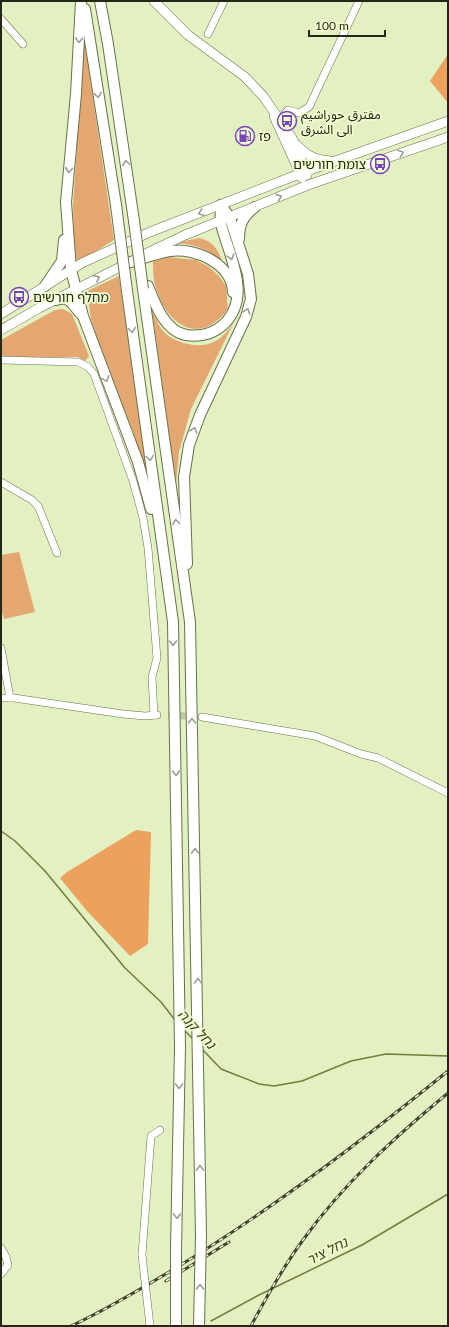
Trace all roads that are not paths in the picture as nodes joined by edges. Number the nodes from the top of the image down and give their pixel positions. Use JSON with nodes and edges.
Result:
{"nodes":[{"id":1,"x":82,"y":1,"type":"edge"},
{"id":2,"x":100,"y":1,"type":"edge"},
{"id":3,"x":154,"y":1,"type":"edge"},
{"id":4,"x":224,"y":1,"type":"edge"},
{"id":5,"x":359,"y":1,"type":"edge"},
{"id":6,"x":1,"y":19,"type":"edge"},
{"id":7,"x":208,"y":34,"type":"dead end"},
{"id":8,"x":23,"y":44,"type":"dead end"},
{"id":9,"x":278,"y":121,"type":"junction"},
{"id":10,"x":448,"y":121,"type":"edge"},
{"id":11,"x":448,"y":136,"type":"edge"},
{"id":12,"x":292,"y":138,"type":"junction"},
{"id":13,"x":334,"y":161,"type":"junction"},
{"id":14,"x":303,"y":172,"type":"junction"},
{"id":15,"x":308,"y":185,"type":"junction"},
{"id":16,"x":66,"y":202,"type":"junction"},
{"id":17,"x":221,"y":206,"type":"junction"},
{"id":18,"x":255,"y":207,"type":"junction"},
{"id":19,"x":225,"y":220,"type":"junction"},
{"id":20,"x":238,"y":245,"type":"junction"},
{"id":21,"x":131,"y":262,"type":"junction"},
{"id":22,"x":71,"y":270,"type":"junction"},
{"id":23,"x":45,"y":286,"type":"junction"},
{"id":24,"x":146,"y":287,"type":"junction"},
{"id":25,"x":76,"y":289,"type":"junction"},
{"id":26,"x":55,"y":300,"type":"junction"},
{"id":27,"x":1,"y":314,"type":"edge"},
{"id":28,"x":83,"y":316,"type":"junction"},
{"id":29,"x":227,"y":321,"type":"junction"},
{"id":30,"x":1,"y":330,"type":"edge"},
{"id":31,"x":97,"y":356,"type":"junction"},
{"id":32,"x":1,"y":360,"type":"edge"},
{"id":33,"x":91,"y":369,"type":"junction"},
{"id":34,"x":1,"y":482,"type":"edge"},
{"id":35,"x":57,"y":553,"type":"dead end"},
{"id":36,"x":173,"y":622,"type":"junction"},
{"id":37,"x":190,"y":622,"type":"junction"},
{"id":38,"x":1,"y":648,"type":"edge"},
{"id":39,"x":1,"y":698,"type":"edge"},
{"id":40,"x":10,"y":698,"type":"junction"},
{"id":41,"x":202,"y":717,"type":"tunnel mouth"},
{"id":42,"x":448,"y":793,"type":"edge"},
{"id":43,"x":160,"y":1130,"type":"dead end"},
{"id":44,"x":1,"y":1248,"type":"edge"},
{"id":45,"x":1,"y":1274,"type":"edge"},
{"id":46,"x":150,"y":1326,"type":"edge"},
{"id":47,"x":176,"y":1326,"type":"edge"},
{"id":48,"x":199,"y":1326,"type":"edge"}],
"edges":[{"from":1,"to":16,"type":"highway","one_way":true},
{"from":1,"to":36,"type":"highway","one_way":true,"bridge":true},
{"from":24,"to":2,"type":"highway","one_way":true,"bridge":true},
{"from":3,"to":9,"type":"main road"},
{"from":4,"to":7,"type":"street"},
{"from":5,"to":9,"type":"street"},
{"from":6,"to":8,"type":"street"},
{"from":9,"to":12,"type":"main road"},
{"from":9,"to":14,"type":"main road"},
{"from":10,"to":13,"type":"main road"},
{"from":15,"to":11,"type":"main road","one_way":true},
{"from":12,"to":13,"type":"main road"},
{"from":12,"to":14,"type":"main road"},
{"from":13,"to":14,"type":"main road"},
{"from":14,"to":15,"type":"main road"},
{"from":14,"to":17,"type":"main road"},
{"from":18,"to":15,"type":"main road","one_way":true},
{"from":16,"to":22,"type":"highway"},
{"from":16,"to":23,"type":"highway"},
{"from":17,"to":19,"type":"highway"},
{"from":17,"to":22,"type":"main road","one_way":true},
{"from":18,"to":19,"type":"main road"},
{"from":18,"to":20,"type":"highway"},
{"from":19,"to":20,"type":"highway"},
{"from":19,"to":21,"type":"main road"},
{"from":19,"to":29,"type":"highway","one_way":true},
{"from":37,"to":20,"type":"highway","one_way":true},
{"from":25,"to":21,"type":"main road","one_way":true},
{"from":21,"to":29,"type":"highway"},
{"from":22,"to":23,"type":"main road"},
{"from":22,"to":25,"type":"highway"},
{"from":23,"to":27,"type":"main road"},
{"from":24,"to":29,"type":"highway"},
{"from":37,"to":24,"type":"highway","one_way":true},
{"from":25,"to":26,"type":"main road"},
{"from":25,"to":28,"type":"highway"},
{"from":26,"to":28,"type":"highway"},
{"from":26,"to":30,"type":"main road"},
{"from":28,"to":31,"type":"highway"},
{"from":31,"to":33,"type":"street"},
{"from":31,"to":36,"type":"highway","one_way":true},
{"from":32,"to":33,"type":"street"},
{"from":33,"to":40,"type":"street"},
{"from":34,"to":35,"type":"street"},
{"from":36,"to":47,"type":"highway","one_way":true,"bridge":true},
{"from":48,"to":37,"type":"highway","one_way":true,"bridge":true},
{"from":38,"to":40,"type":"street"},
{"from":39,"to":40,"type":"street"},
{"from":41,"to":42,"type":"street"},
{"from":43,"to":46,"type":"street","bridge":true},
{"from":44,"to":45,"type":"street"}]}
